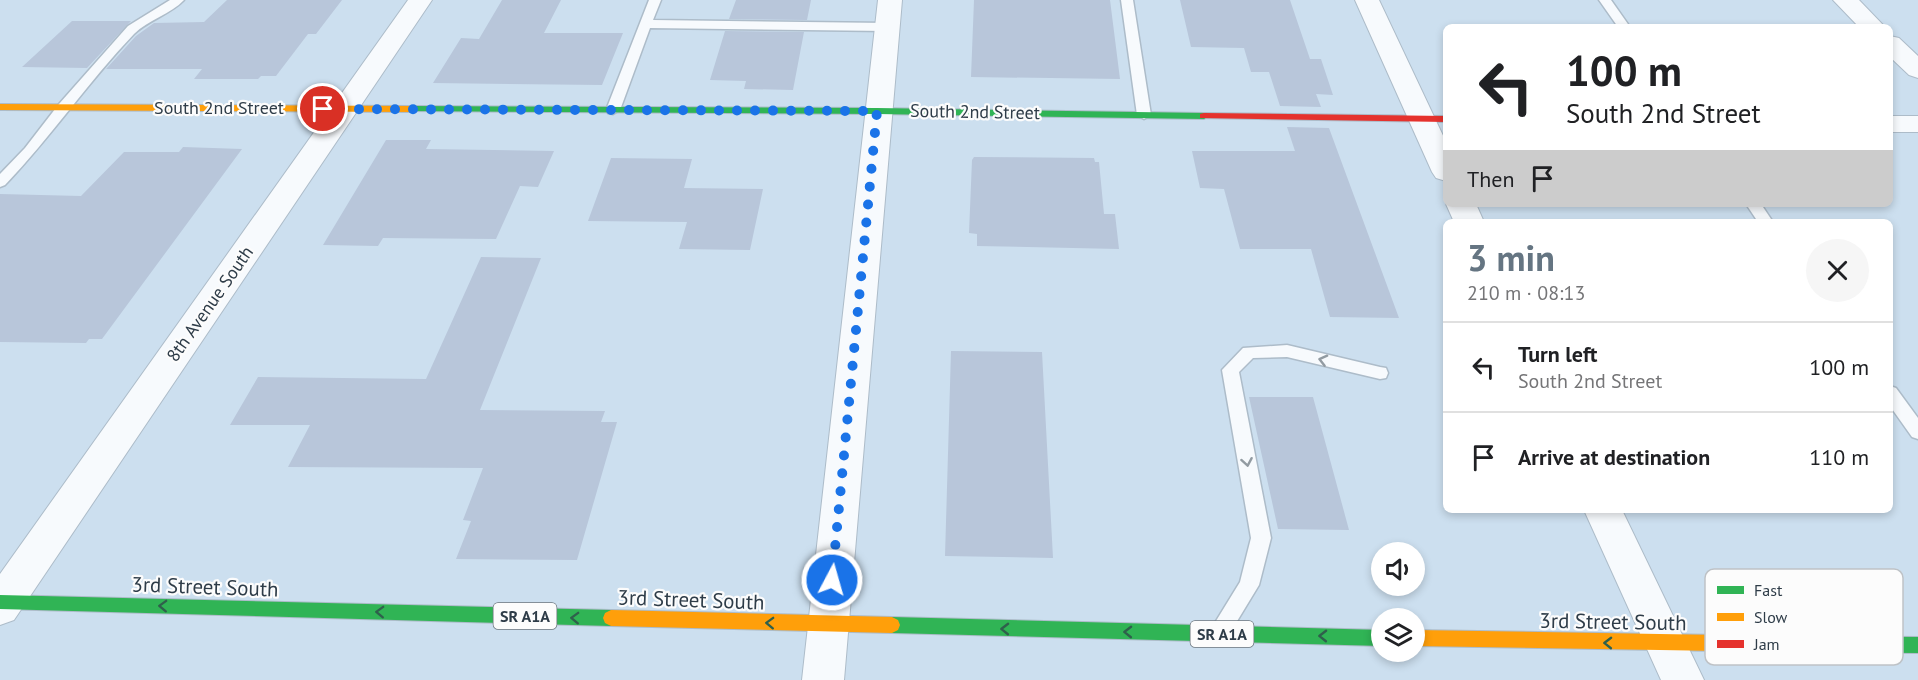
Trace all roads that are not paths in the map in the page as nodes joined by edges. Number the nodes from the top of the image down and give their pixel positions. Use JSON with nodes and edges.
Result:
{"nodes":[{"id":1,"x":178,"y":0,"type":"edge"},
{"id":2,"x":420,"y":0,"type":"edge"},
{"id":3,"x":655,"y":0,"type":"edge"},
{"id":4,"x":1127,"y":0,"type":"edge"},
{"id":5,"x":1366,"y":0,"type":"edge"},
{"id":6,"x":1605,"y":0,"type":"edge"},
{"id":7,"x":1845,"y":0,"type":"edge"},
{"id":8,"x":889,"y":14,"type":"edge"},
{"id":9,"x":646,"y":24,"type":"junction"},
{"id":10,"x":1622,"y":24,"type":"edge"},
{"id":11,"x":1870,"y":24,"type":"edge"},
{"id":12,"x":1893,"y":46,"type":"edge"},
{"id":13,"x":1918,"y":70,"type":"edge"},
{"id":14,"x":0,"y":106,"type":"edge"},
{"id":15,"x":64,"y":107,"type":"junction"},
{"id":16,"x":346,"y":109,"type":"junction"},
{"id":17,"x":613,"y":110,"type":"junction"},
{"id":18,"x":877,"y":111,"type":"junction"},
{"id":19,"x":1144,"y":114,"type":"junction"},
{"id":20,"x":1433,"y":119,"type":"edge"},
{"id":21,"x":1893,"y":124,"type":"edge"},
{"id":22,"x":1918,"y":124,"type":"edge"},
{"id":23,"x":1443,"y":160,"type":"edge"},
{"id":24,"x":0,"y":182,"type":"edge"},
{"id":25,"x":1380,"y":373,"type":"dead end"},
{"id":26,"x":1893,"y":397,"type":"edge"},
{"id":27,"x":1918,"y":432,"type":"edge"},
{"id":28,"x":1605,"y":513,"type":"edge"},
{"id":29,"x":1,"y":604,"type":"edge"},
{"id":30,"x":828,"y":625,"type":"junction"},
{"id":31,"x":1218,"y":634,"type":"junction"},
{"id":32,"x":1371,"y":638,"type":"edge"},
{"id":33,"x":1425,"y":639,"type":"edge"},
{"id":34,"x":1918,"y":645,"type":"edge"},
{"id":35,"x":1903,"y":646,"type":"edge"},
{"id":36,"x":1705,"y":660,"type":"edge"},
{"id":37,"x":1675,"y":662,"type":"edge"},
{"id":38,"x":823,"y":680,"type":"edge"}],
"edges":[{"from":1,"to":15,"type":"lane"},
{"from":2,"to":16,"type":"street","name":"8th Avenue South"},
{"from":3,"to":9,"type":"lane"},
{"from":4,"to":19,"type":"lane"},
{"from":5,"to":20,"type":"street"},
{"from":6,"to":10,"type":"lane"},
{"from":7,"to":11,"type":"street"},
{"from":8,"to":9,"type":"lane"},
{"from":8,"to":18,"type":"street"},
{"from":9,"to":17,"type":"lane"},
{"from":12,"to":13,"type":"street"},
{"from":14,"to":15,"type":"street","name":"South 2nd Street"},
{"from":15,"to":16,"type":"street","name":"South 2nd Street"},
{"from":15,"to":24,"type":"lane"},
{"from":16,"to":17,"type":"street","name":"South 2nd Street"},
{"from":16,"to":29,"type":"street","name":"8th Avenue South"},
{"from":17,"to":18,"type":"street","name":"South 2nd Street"},
{"from":18,"to":19,"type":"street","name":"South 2nd Street"},
{"from":18,"to":30,"type":"street"},
{"from":19,"to":20,"type":"street","name":"South 2nd Street"},
{"from":20,"to":23,"type":"street"},
{"from":21,"to":22,"type":"street"},
{"from":25,"to":31,"type":"lane","one_way":true},
{"from":26,"to":27,"type":"lane"},
{"from":28,"to":37,"type":"street"},
{"from":30,"to":29,"type":"street","name":"3rd Street South","number":"SR A1A","one_way":true},
{"from":31,"to":30,"type":"street","name":"3rd Street South","number":"SR A1A","one_way":true},
{"from":30,"to":38,"type":"street"},
{"from":32,"to":31,"type":"street","name":"3rd Street South","number":"SR A1A","one_way":true},
{"from":37,"to":33,"type":"street","name":"3rd Street South","one_way":true},
{"from":34,"to":35,"type":"street","name":"3rd Street South"},
{"from":36,"to":37,"type":"street","name":"3rd Street South"}]}
